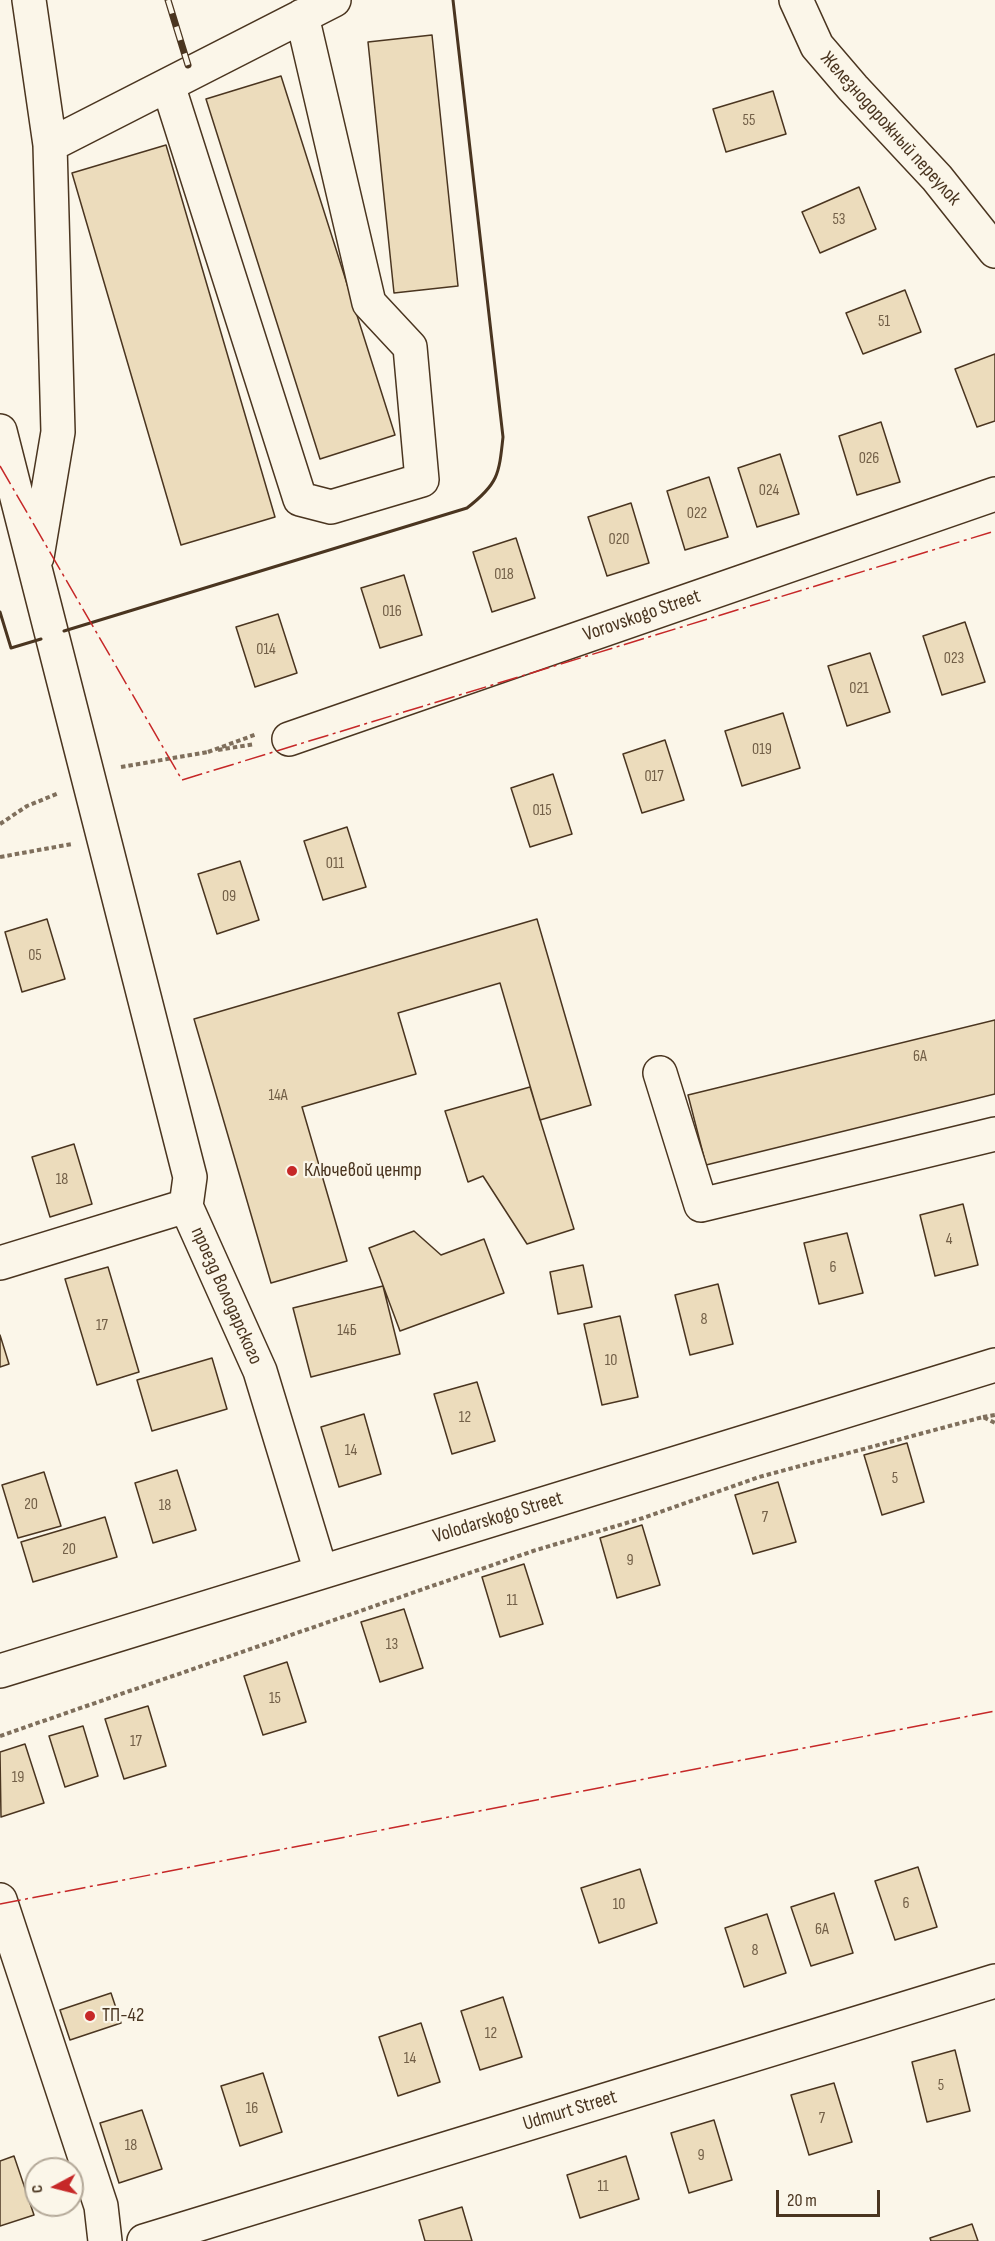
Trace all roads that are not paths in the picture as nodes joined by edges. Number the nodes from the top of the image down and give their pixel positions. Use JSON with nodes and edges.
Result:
{"nodes":[{"id":1,"x":29,"y":0,"type":"edge"},
{"id":2,"x":334,"y":0,"type":"edge"},
{"id":3,"x":796,"y":0,"type":"edge"},
{"id":4,"x":302,"y":16,"type":"junction"},
{"id":5,"x":168,"y":85,"type":"junction"},
{"id":6,"x":50,"y":145,"type":"junction"},
{"id":7,"x":995,"y":251,"type":"edge"},
{"id":8,"x":0,"y":431,"type":"edge"},
{"id":9,"x":995,"y":494,"type":"edge"},
{"id":10,"x":35,"y":567,"type":"junction"},
{"id":11,"x":289,"y":739,"type":"road end"},
{"id":12,"x":660,"y":1073,"type":"dead end"},
{"id":13,"x":995,"y":1134,"type":"edge"},
{"id":14,"x":186,"y":1206,"type":"junction"},
{"id":15,"x":0,"y":1263,"type":"edge"},
{"id":16,"x":995,"y":1365,"type":"edge"},
{"id":17,"x":321,"y":1572,"type":"junction"},
{"id":18,"x":0,"y":1671,"type":"edge"},
{"id":19,"x":3,"y":1916,"type":"edge"},
{"id":20,"x":995,"y":1980,"type":"edge"},
{"id":21,"x":105,"y":2241,"type":"edge"},
{"id":22,"x":144,"y":2241,"type":"edge"}],
"edges":[{"from":1,"to":6,"type":"street"},
{"from":2,"to":4,"type":"street"},
{"from":3,"to":7,"type":"street","name":"Железнодорожный переулок"},
{"from":4,"to":5,"type":"street"},
{"from":4,"to":5,"type":"street"},
{"from":5,"to":6,"type":"street"},
{"from":6,"to":10,"type":"street"},
{"from":8,"to":10,"type":"street"},
{"from":9,"to":11,"type":"street","name":"Vorovskogo Street"},
{"from":10,"to":14,"type":"street"},
{"from":12,"to":13,"type":"street"},
{"from":14,"to":15,"type":"street","name":"проезд Володарского"},
{"from":14,"to":17,"type":"street","name":"проезд Володарского"},
{"from":16,"to":17,"type":"street","name":"Volodarskogo Street"},
{"from":17,"to":18,"type":"street","name":"Volodarskogo Street"},
{"from":19,"to":21,"type":"street"},
{"from":20,"to":22,"type":"street","name":"Udmurt Street"}]}
